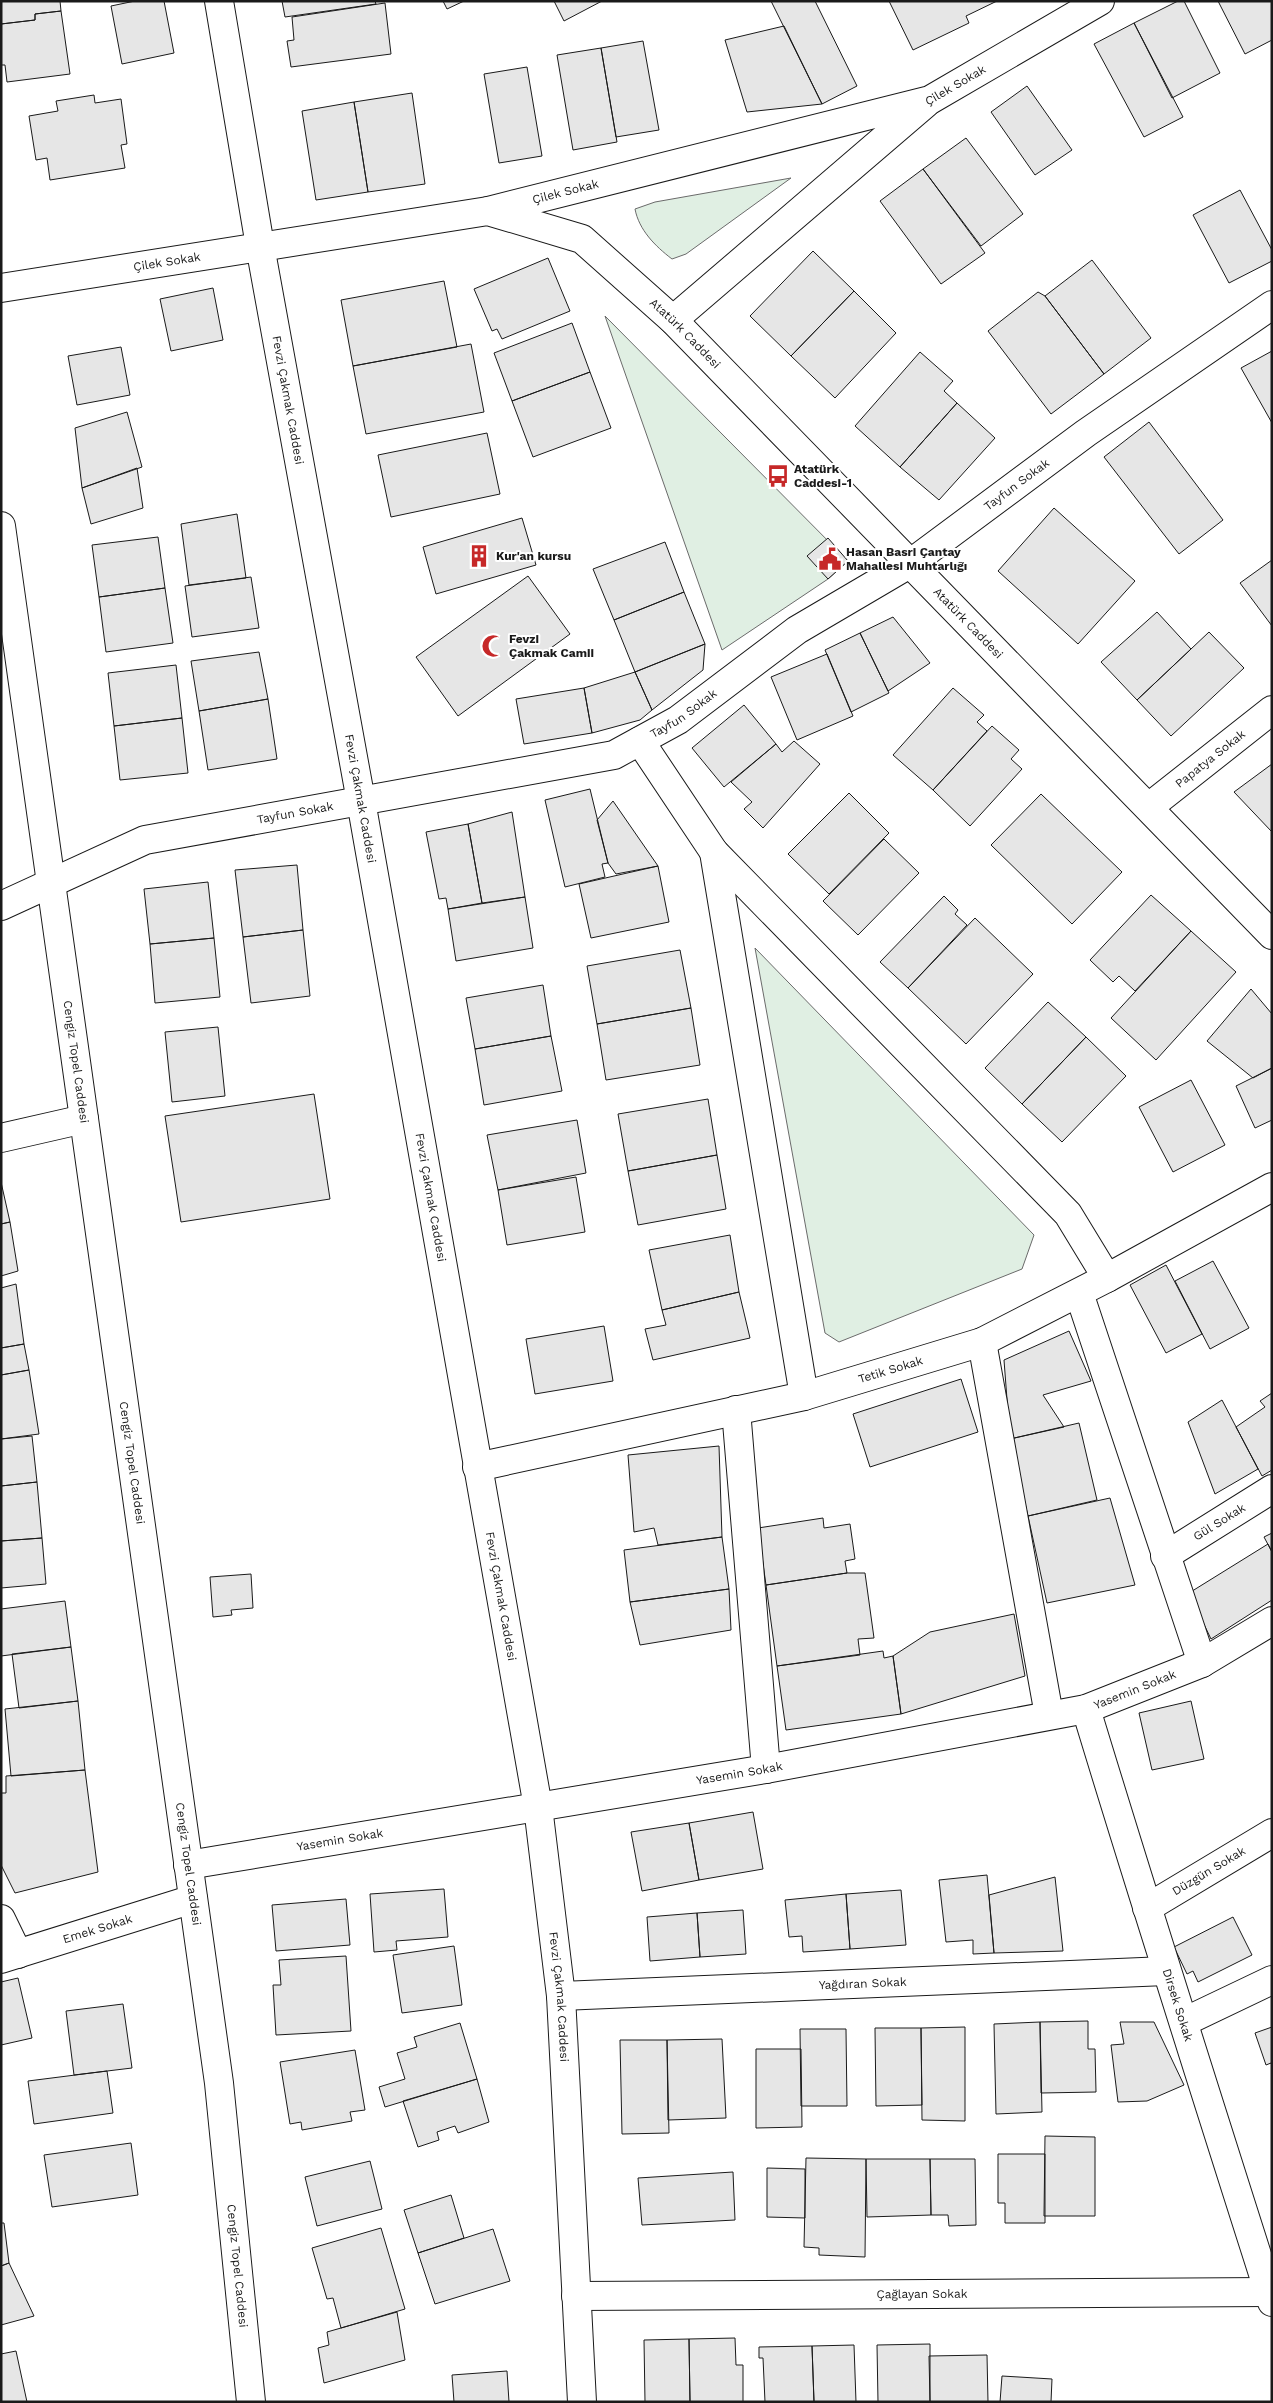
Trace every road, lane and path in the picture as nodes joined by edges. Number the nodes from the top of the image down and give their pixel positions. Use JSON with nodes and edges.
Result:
{"nodes":[{"id":1,"x":219,"y":1,"type":"edge"},
{"id":2,"x":1091,"y":3,"type":"edge"},
{"id":3,"x":930,"y":100,"type":"junction"},
{"id":4,"x":488,"y":210,"type":"junction"},
{"id":5,"x":260,"y":246,"type":"junction"},
{"id":6,"x":1,"y":288,"type":"edge"},
{"id":7,"x":1272,"y":305,"type":"edge"},
{"id":8,"x":673,"y":320,"type":"junction"},
{"id":9,"x":1,"y":526,"type":"edge"},
{"id":10,"x":910,"y":563,"type":"junction"},
{"id":11,"x":1272,"y":710,"type":"edge"},
{"id":12,"x":640,"y":741,"type":"junction"},
{"id":13,"x":361,"y":801,"type":"junction"},
{"id":14,"x":1149,"y":807,"type":"junction"},
{"id":15,"x":714,"y":852,"type":"junction"},
{"id":16,"x":51,"y":883,"type":"junction"},
{"id":17,"x":1,"y":906,"type":"edge"},
{"id":18,"x":1272,"y":935,"type":"edge"},
{"id":19,"x":84,"y":1119,"type":"junction"},
{"id":20,"x":1,"y":1138,"type":"edge"},
{"id":21,"x":1272,"y":1187,"type":"edge"},
{"id":22,"x":1107,"y":1278,"type":"junction"},
{"id":23,"x":1078,"y":1293,"type":"junction"},
{"id":24,"x":982,"y":1342,"type":"junction"},
{"id":25,"x":804,"y":1396,"type":"junction"},
{"id":26,"x":736,"y":1410,"type":"junction"},
{"id":27,"x":477,"y":1467,"type":"junction"},
{"id":28,"x":1272,"y":1489,"type":"edge"},
{"id":29,"x":1165,"y":1556,"type":"junction"},
{"id":30,"x":1272,"y":1620,"type":"edge"},
{"id":31,"x":1202,"y":1663,"type":"junction"},
{"id":32,"x":1086,"y":1709,"type":"junction"},
{"id":33,"x":1049,"y":1714,"type":"junction"},
{"id":34,"x":766,"y":1768,"type":"junction"},
{"id":35,"x":538,"y":1807,"type":"junction"},
{"id":36,"x":1272,"y":1833,"type":"edge"},
{"id":37,"x":188,"y":1865,"type":"junction"},
{"id":38,"x":194,"y":1899,"type":"junction"},
{"id":39,"x":1146,"y":1908,"type":"junction"},
{"id":40,"x":1,"y":1919,"type":"edge"},
{"id":41,"x":9,"y":1956,"type":"edge"},
{"id":42,"x":1166,"y":1971,"type":"junction"},
{"id":43,"x":1272,"y":1980,"type":"edge"},
{"id":44,"x":561,"y":1996,"type":"junction"},
{"id":45,"x":1184,"y":2022,"type":"junction"},
{"id":46,"x":576,"y":2296,"type":"junction"},
{"id":47,"x":1270,"y":2297,"type":"edge"},
{"id":48,"x":251,"y":2402,"type":"edge"},
{"id":49,"x":582,"y":2402,"type":"edge"}],
"edges":[{"from":1,"to":5,"type":"street","name":"Fevzi Çakmak Caddesi"},
{"from":2,"to":3,"type":"street","name":"Çilek Sokak"},
{"from":3,"to":4,"type":"street","name":"Çilek Sokak"},
{"from":3,"to":8,"type":"street"},
{"from":4,"to":5,"type":"street","name":"Çilek Sokak"},
{"from":4,"to":8,"type":"street","name":"Atatürk Caddesi"},
{"from":5,"to":6,"type":"street","name":"Çilek Sokak"},
{"from":5,"to":13,"type":"street","name":"Fevzi Çakmak Caddesi"},
{"from":7,"to":10,"type":"street","name":"Tayfun Sokak"},
{"from":8,"to":10,"type":"street","name":"Atatürk Caddesi"},
{"from":9,"to":16,"type":"street","name":"Cengiz Topel Caddesi"},
{"from":10,"to":12,"type":"street","name":"Tayfun Sokak"},
{"from":10,"to":14,"type":"street","name":"Atatürk Caddesi"},
{"from":11,"to":14,"type":"street","name":"Papatya Sokak"},
{"from":12,"to":13,"type":"street","name":"Tayfun Sokak"},
{"from":12,"to":15,"type":"street"},
{"from":13,"to":16,"type":"street","name":"Tayfun Sokak"},
{"from":13,"to":27,"type":"street","name":"Fevzi Çakmak Caddesi"},
{"from":14,"to":18,"type":"street","name":"Atatürk Caddesi"},
{"from":15,"to":22,"type":"street"},
{"from":15,"to":25,"type":"street"},
{"from":16,"to":17,"type":"street","name":"Tayfun Sokak"},
{"from":16,"to":19,"type":"street","name":"Cengiz Topel Caddesi"},
{"from":19,"to":20,"type":"street"},
{"from":19,"to":37,"type":"street","name":"Cengiz Topel Caddesi"},
{"from":21,"to":22,"type":"street","name":"Tetik Sokak"},
{"from":22,"to":23,"type":"street","name":"Tetik Sokak"},
{"from":23,"to":24,"type":"street","name":"Tetik Sokak"},
{"from":23,"to":29,"type":"street"},
{"from":24,"to":25,"type":"street","name":"Tetik Sokak"},
{"from":24,"to":33,"type":"street"},
{"from":25,"to":26,"type":"street","name":"Tetik Sokak"},
{"from":26,"to":27,"type":"street","name":"Tetik Sokak"},
{"from":26,"to":34,"type":"street"},
{"from":27,"to":35,"type":"street","name":"Fevzi Çakmak Caddesi"},
{"from":28,"to":29,"type":"street","name":"Gül Sokak"},
{"from":29,"to":31,"type":"street"},
{"from":30,"to":31,"type":"street","name":"Yasemin Sokak"},
{"from":31,"to":32,"type":"street","name":"Yasemin Sokak"},
{"from":32,"to":33,"type":"street","name":"Yasemin Sokak"},
{"from":32,"to":39,"type":"street","name":"Dirsek Sokak"},
{"from":33,"to":34,"type":"street","name":"Yasemin Sokak"},
{"from":34,"to":35,"type":"street","name":"Yasemin Sokak"},
{"from":35,"to":37,"type":"street","name":"Yasemin Sokak"},
{"from":35,"to":44,"type":"street","name":"Fevzi Çakmak Caddesi"},
{"from":36,"to":39,"type":"street","name":"Düzgün Sokak"},
{"from":37,"to":38,"type":"street","name":"Cengiz Topel Caddesi"},
{"from":38,"to":41,"type":"street","name":"Emek Sokak"},
{"from":38,"to":48,"type":"street","name":"Cengiz Topel Caddesi"},
{"from":39,"to":42,"type":"street","name":"Dirsek Sokak"},
{"from":40,"to":41,"type":"street"},
{"from":42,"to":44,"type":"street","name":"Yağdıran Sokak"},
{"from":42,"to":45,"type":"street","name":"Dirsek Sokak"},
{"from":43,"to":45,"type":"street"},
{"from":44,"to":46,"type":"street","name":"Fevzi Çakmak Caddesi"},
{"from":45,"to":47,"type":"street","name":"Dirsek Sokak"},
{"from":46,"to":47,"type":"street","name":"Çağlayan Sokak"},
{"from":46,"to":49,"type":"street","name":"Fevzi Çakmak Caddesi"}]}
